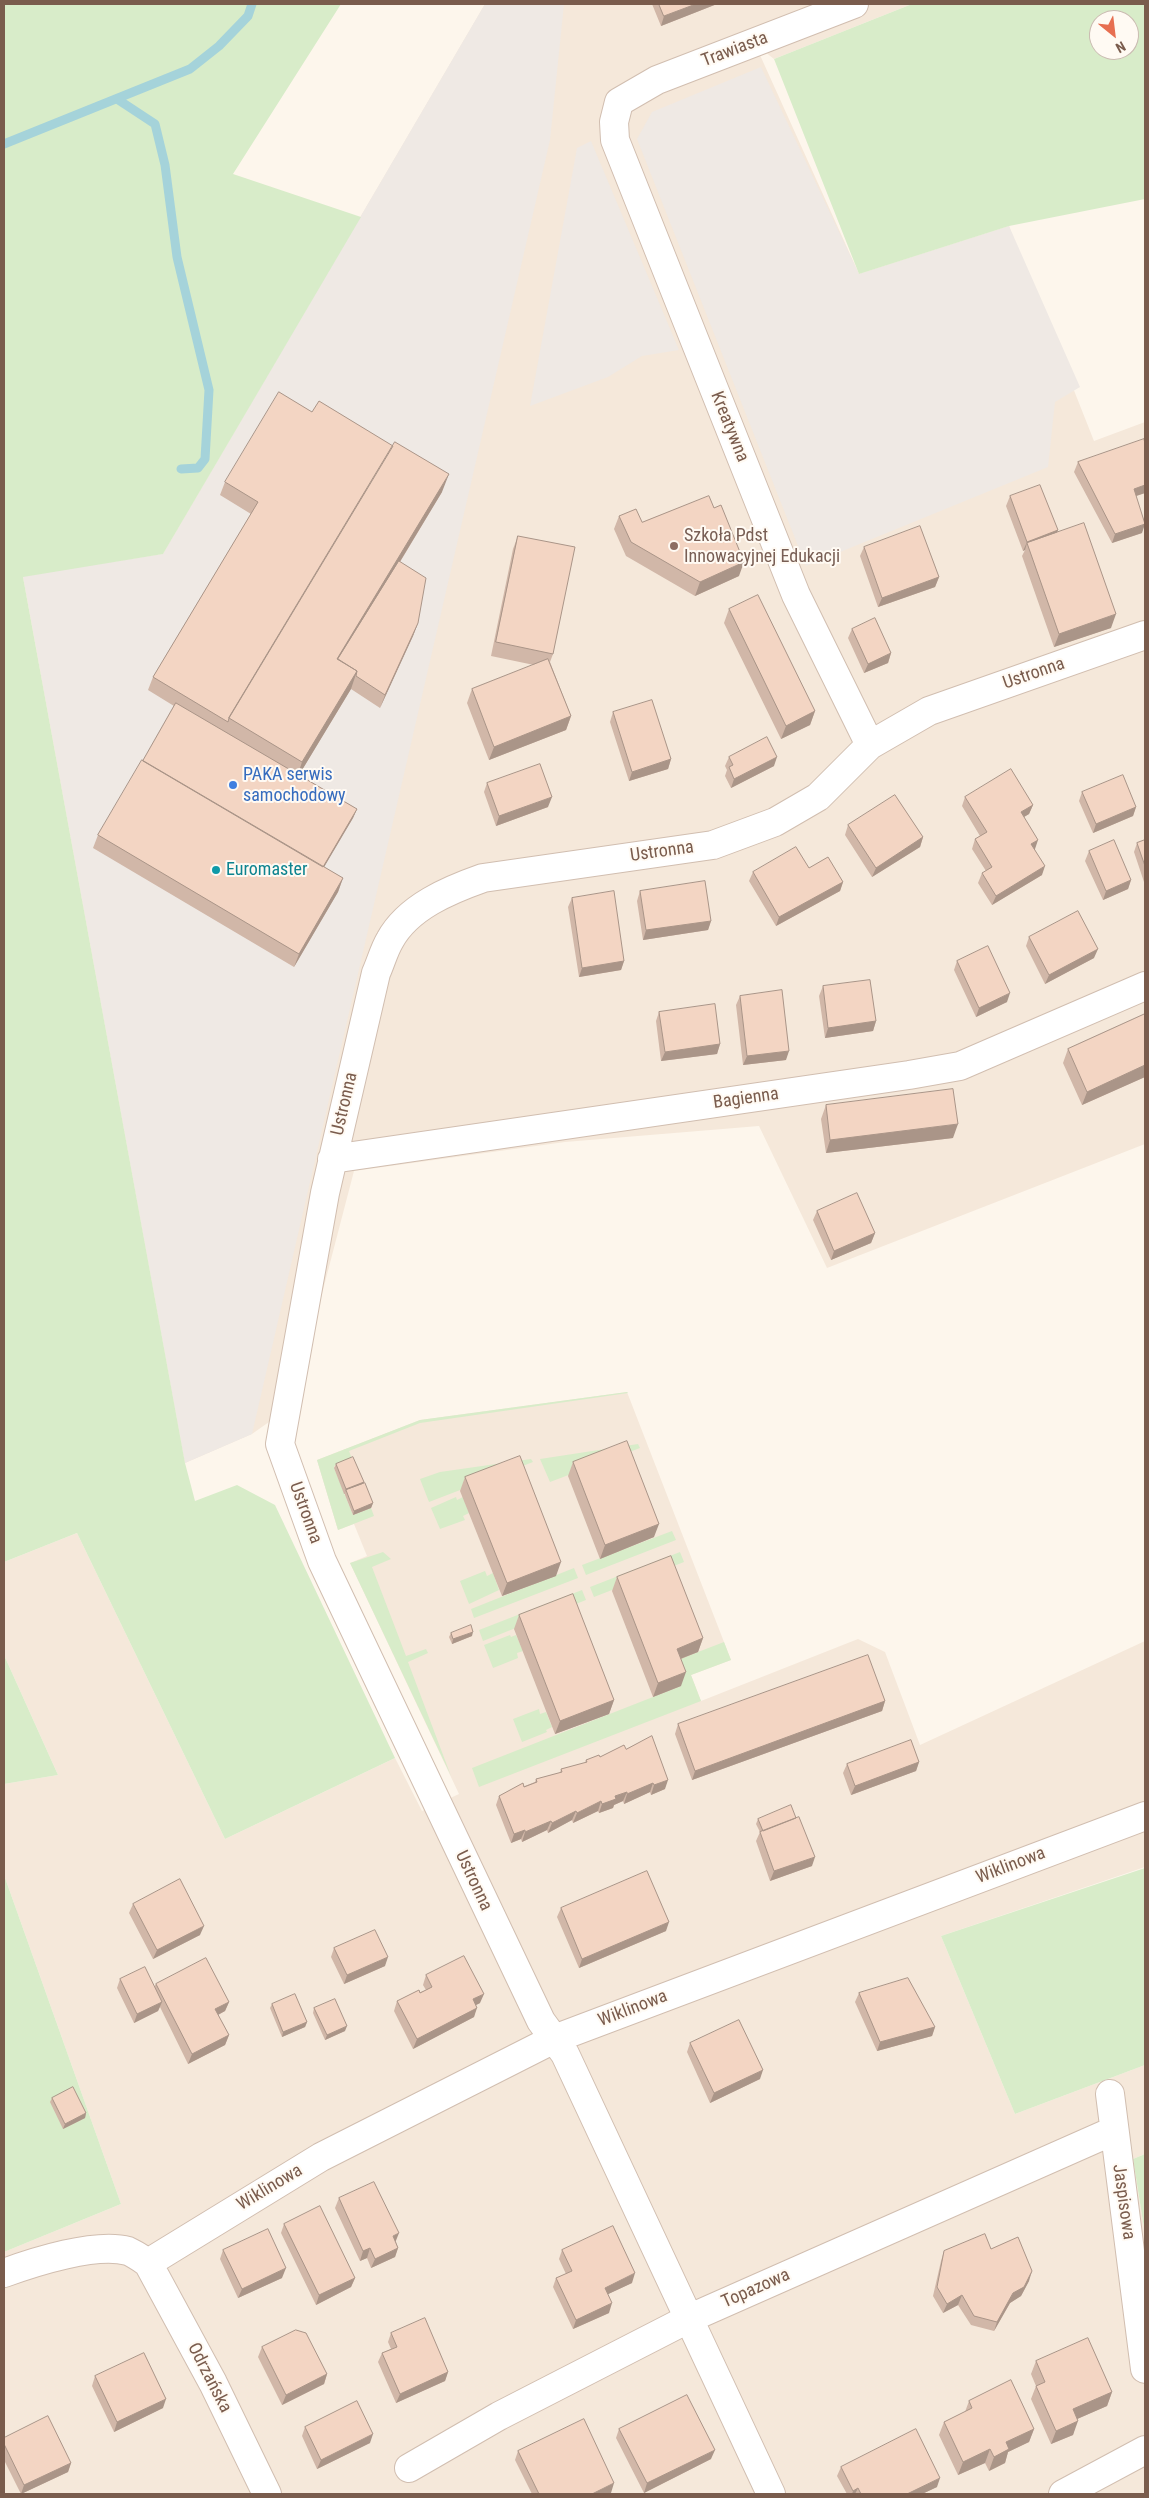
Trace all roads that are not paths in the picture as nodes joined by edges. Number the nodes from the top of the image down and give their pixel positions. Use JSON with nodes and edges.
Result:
{"nodes":[{"id":1,"x":854,"y":4,"type":"edge"},
{"id":2,"x":619,"y":102,"type":"joint"},
{"id":3,"x":1145,"y":635,"type":"edge"},
{"id":4,"x":870,"y":745,"type":"junction"},
{"id":5,"x":1145,"y":986,"type":"edge"},
{"id":6,"x":332,"y":1159,"type":"junction"},
{"id":7,"x":1145,"y":1816,"type":"edge"},
{"id":8,"x":554,"y":2039,"type":"junction"},
{"id":9,"x":1110,"y":2094,"type":"dead end"},
{"id":10,"x":1113,"y":2131,"type":"junction"},
{"id":11,"x":148,"y":2263,"type":"junction"},
{"id":12,"x":4,"y":2273,"type":"edge"},
{"id":13,"x":688,"y":2319,"type":"junction"},
{"id":14,"x":1145,"y":2369,"type":"edge"},
{"id":15,"x":1145,"y":2450,"type":"edge"},
{"id":16,"x":409,"y":2468,"type":"dead end"},
{"id":17,"x":266,"y":2494,"type":"edge"},
{"id":18,"x":771,"y":2494,"type":"edge"},
{"id":19,"x":1063,"y":2494,"type":"edge"}],
"edges":[{"from":1,"to":2,"type":"street","name":"Trawiasta"},
{"from":2,"to":4,"type":"street","name":"Kreatywna"},
{"from":3,"to":4,"type":"street","name":"Ustronna"},
{"from":4,"to":6,"type":"street","name":"Ustronna"},
{"from":5,"to":6,"type":"street","name":"Bagienna"},
{"from":6,"to":8,"type":"street","name":"Ustronna"},
{"from":7,"to":8,"type":"street","name":"Wiklinowa"},
{"from":8,"to":11,"type":"street","name":"Wiklinowa"},
{"from":8,"to":13,"type":"street","name":"Ustronna"},
{"from":9,"to":10,"type":"street","name":"Jaspisowa"},
{"from":10,"to":13,"type":"street","name":"Topazowa"},
{"from":10,"to":14,"type":"street","name":"Jaspisowa"},
{"from":11,"to":12,"type":"street"},
{"from":11,"to":17,"type":"street","name":"Odrzańska"},
{"from":13,"to":16,"type":"street","name":"Topazowa"},
{"from":13,"to":18,"type":"street","name":"Ustronna"},
{"from":15,"to":19,"type":"street"}]}
